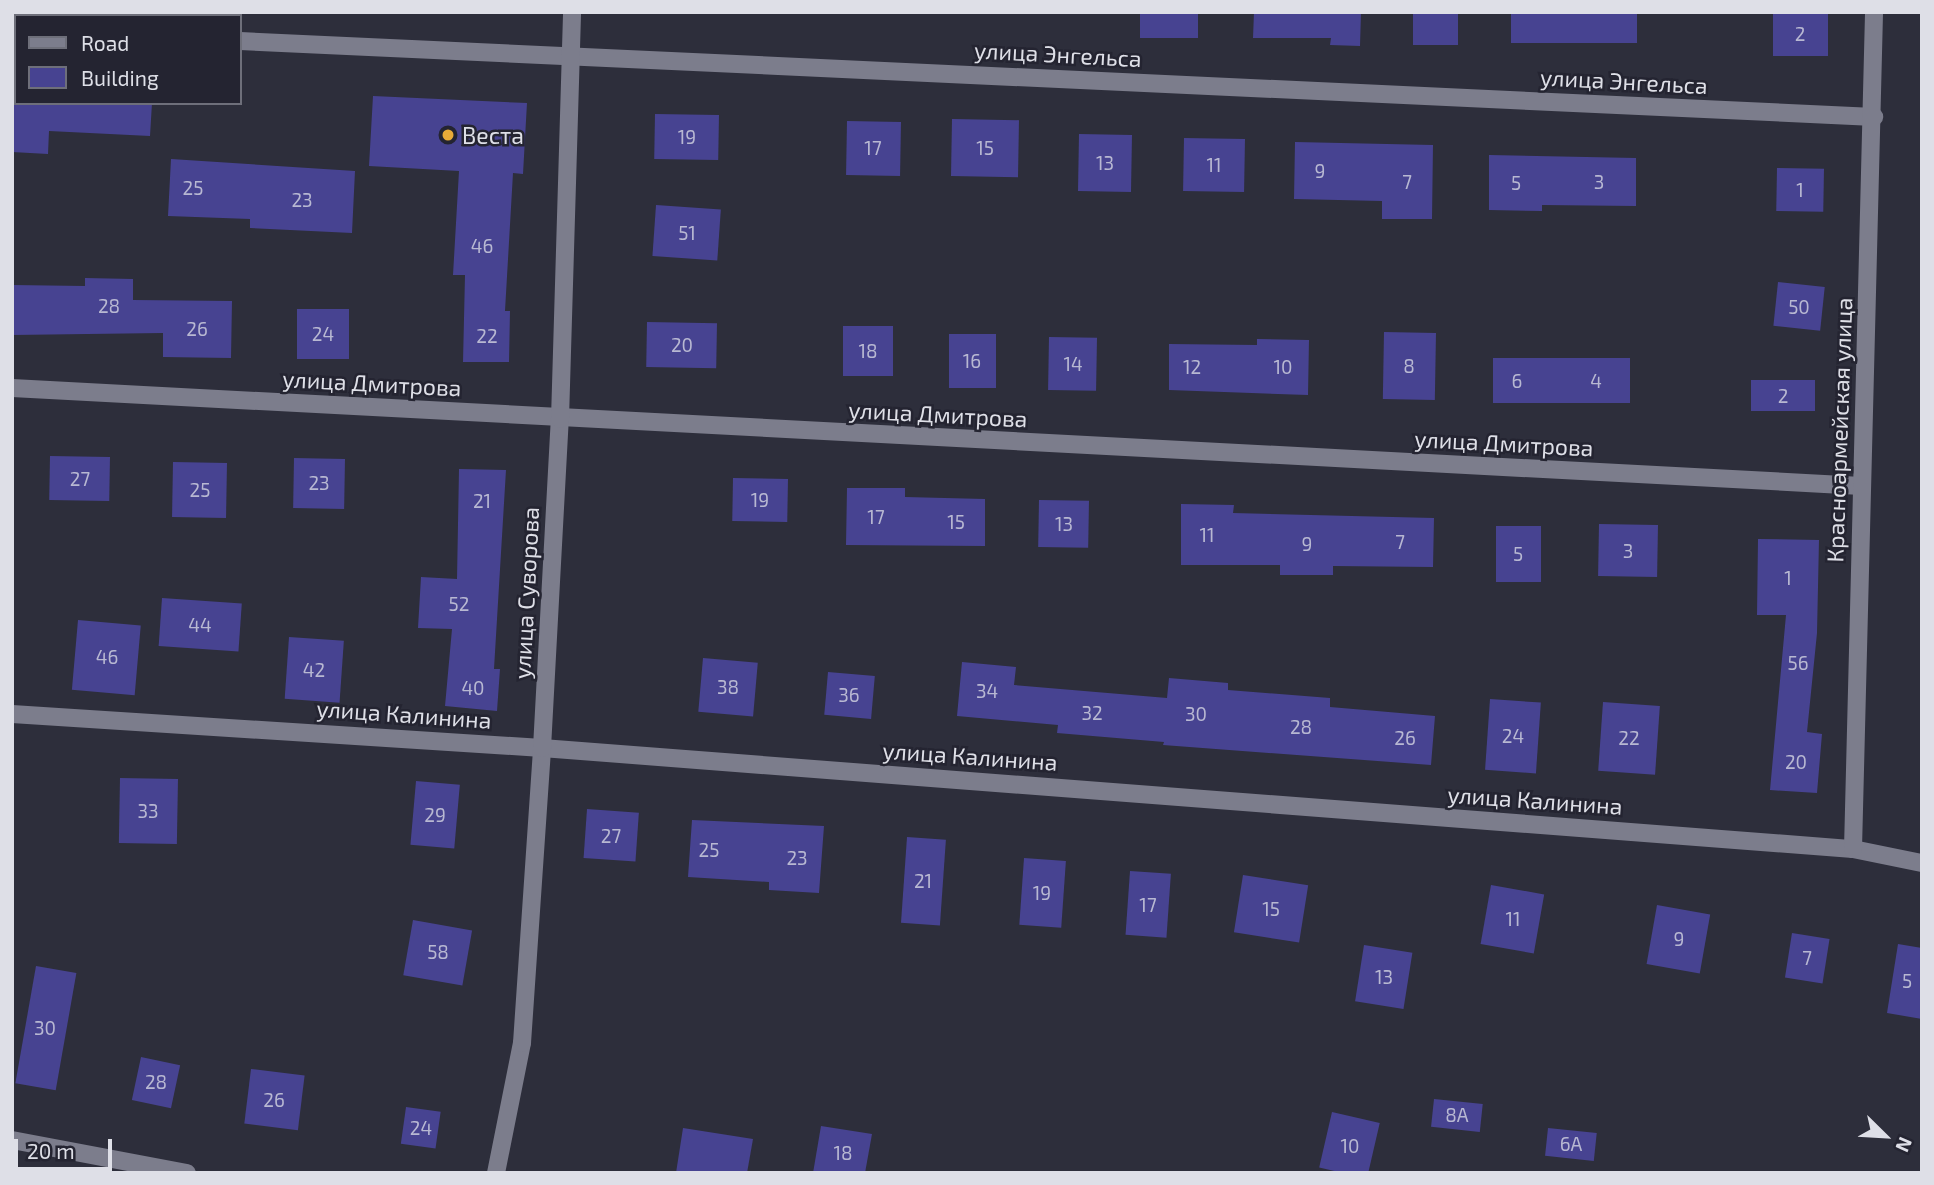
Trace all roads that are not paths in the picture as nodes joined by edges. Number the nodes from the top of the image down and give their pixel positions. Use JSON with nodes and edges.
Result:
{"nodes":[{"id":1,"x":572,"y":12,"type":"edge"},
{"id":2,"x":1874,"y":12,"type":"edge"},
{"id":3,"x":242,"y":41,"type":"edge"},
{"id":4,"x":569,"y":56,"type":"junction"},
{"id":5,"x":1874,"y":117,"type":"junction"},
{"id":6,"x":12,"y":388,"type":"edge"},
{"id":7,"x":560,"y":419,"type":"junction"},
{"id":8,"x":1861,"y":486,"type":"junction"},
{"id":9,"x":12,"y":714,"type":"edge"},
{"id":10,"x":542,"y":748,"type":"junction"},
{"id":11,"x":1853,"y":849,"type":"junction"},
{"id":12,"x":1922,"y":863,"type":"edge"},
{"id":13,"x":12,"y":1140,"type":"edge"},
{"id":14,"x":187,"y":1173,"type":"edge"},
{"id":15,"x":496,"y":1173,"type":"edge"}],
"edges":[{"from":1,"to":4,"type":"street","name":"улица Суворова"},
{"from":2,"to":5,"type":"street","name":"Красноармейская улица"},
{"from":3,"to":4,"type":"street","name":"улица Энгельса"},
{"from":4,"to":5,"type":"street","name":"улица Энгельса"},
{"from":4,"to":7,"type":"street","name":"улица Суворова"},
{"from":5,"to":8,"type":"street","name":"Красноармейская улица"},
{"from":6,"to":7,"type":"street","name":"улица Дмитрова"},
{"from":7,"to":8,"type":"street","name":"улица Дмитрова"},
{"from":7,"to":10,"type":"street","name":"улица Суворова"},
{"from":8,"to":11,"type":"street","name":"Красноармейская улица"},
{"from":9,"to":10,"type":"street","name":"улица Калинина"},
{"from":10,"to":11,"type":"street","name":"улица Калинина"},
{"from":10,"to":15,"type":"street","name":"улица Суворова"},
{"from":11,"to":12,"type":"street","name":"улица Калинина"},
{"from":13,"to":14,"type":"street"}]}
